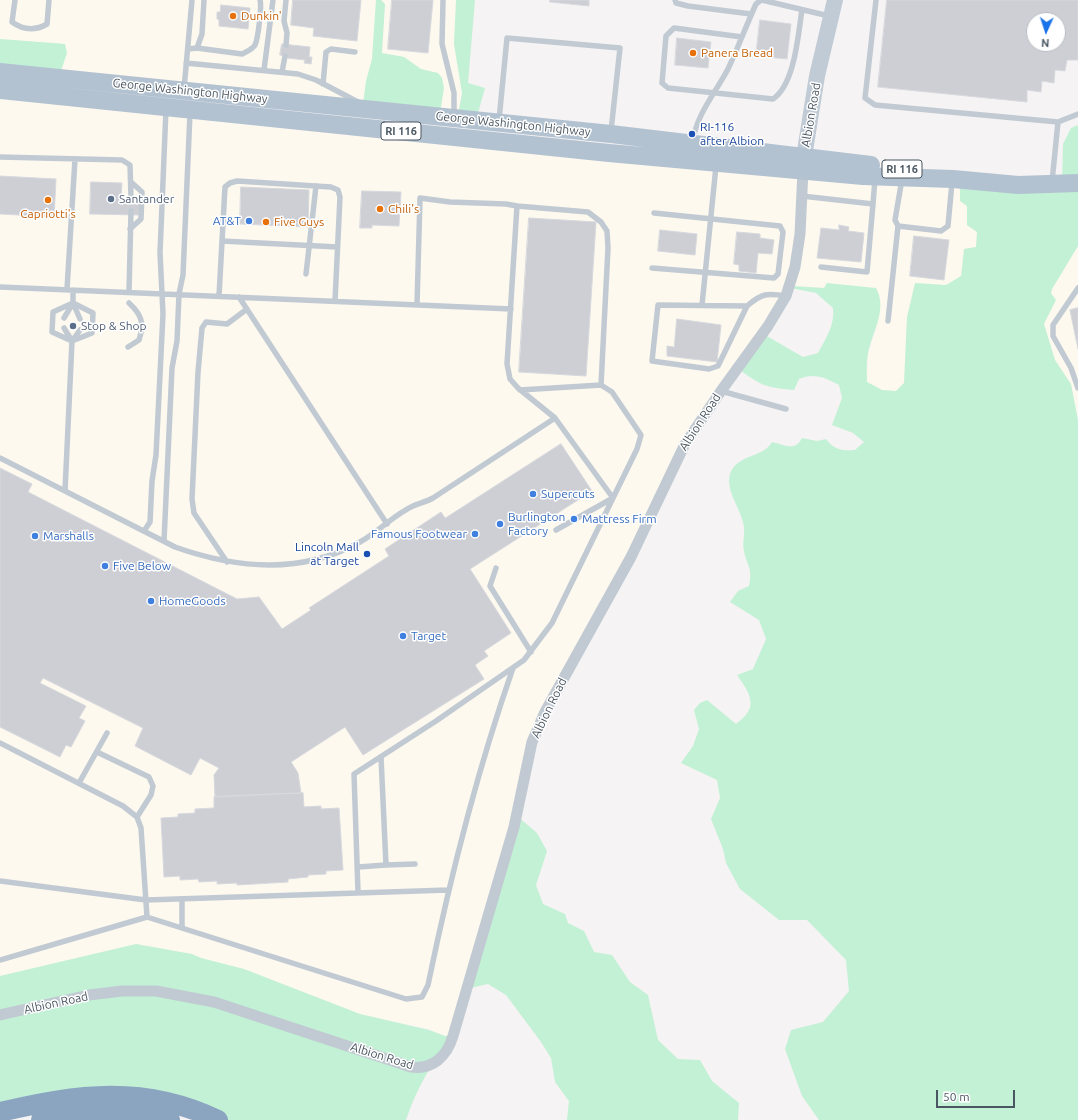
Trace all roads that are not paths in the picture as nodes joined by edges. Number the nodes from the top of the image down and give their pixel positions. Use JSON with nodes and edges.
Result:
{"nodes":[{"id":1,"x":15,"y":0,"type":"edge"},
{"id":2,"x":49,"y":0,"type":"edge"},
{"id":3,"x":192,"y":0,"type":"edge"},
{"id":4,"x":204,"y":0,"type":"edge"},
{"id":5,"x":273,"y":0,"type":"edge"},
{"id":6,"x":286,"y":0,"type":"edge"},
{"id":7,"x":443,"y":0,"type":"edge"},
{"id":8,"x":675,"y":0,"type":"edge"},
{"id":9,"x":762,"y":0,"type":"edge"},
{"id":10,"x":835,"y":0,"type":"edge"},
{"id":11,"x":876,"y":0,"type":"edge"},
{"id":12,"x":260,"y":1,"type":"edge"},
{"id":13,"x":802,"y":10,"type":"junction"},
{"id":14,"x":751,"y":14,"type":"junction"},
{"id":15,"x":832,"y":16,"type":"junction"},
{"id":16,"x":742,"y":37,"type":"junction"},
{"id":17,"x":286,"y":45,"type":"dead end"},
{"id":18,"x":197,"y":48,"type":"junction"},
{"id":19,"x":188,"y":49,"type":"junction"},
{"id":20,"x":355,"y":52,"type":"dead end"},
{"id":21,"x":285,"y":56,"type":"dead end"},
{"id":22,"x":186,"y":63,"type":"junction"},
{"id":23,"x":264,"y":70,"type":"junction"},
{"id":24,"x":0,"y":72,"type":"edge"},
{"id":25,"x":282,"y":72,"type":"junction"},
{"id":26,"x":323,"y":84,"type":"junction"},
{"id":27,"x":0,"y":90,"type":"edge"},
{"id":28,"x":715,"y":93,"type":"junction"},
{"id":29,"x":180,"y":100,"type":"junction"},
{"id":30,"x":375,"y":110,"type":"junction"},
{"id":31,"x":1078,"y":114,"type":"edge"},
{"id":32,"x":454,"y":117,"type":"junction"},
{"id":33,"x":499,"y":122,"type":"junction"},
{"id":34,"x":1058,"y":122,"type":"junction"},
{"id":35,"x":611,"y":134,"type":"junction"},
{"id":36,"x":693,"y":142,"type":"junction"},
{"id":37,"x":0,"y":157,"type":"edge"},
{"id":38,"x":75,"y":159,"type":"junction"},
{"id":39,"x":716,"y":163,"type":"junction"},
{"id":40,"x":803,"y":164,"type":"junction"},
{"id":41,"x":876,"y":177,"type":"junction"},
{"id":42,"x":902,"y":177,"type":"junction"},
{"id":43,"x":953,"y":178,"type":"junction"},
{"id":44,"x":131,"y":182,"type":"junction"},
{"id":45,"x":1000,"y":184,"type":"junction"},
{"id":46,"x":1078,"y":184,"type":"edge"},
{"id":47,"x":1052,"y":185,"type":"junction"},
{"id":48,"x":316,"y":186,"type":"junction"},
{"id":49,"x":802,"y":196,"type":"junction"},
{"id":50,"x":131,"y":198,"type":"dead end"},
{"id":51,"x":873,"y":204,"type":"junction"},
{"id":52,"x":517,"y":206,"type":"junction"},
{"id":53,"x":131,"y":212,"type":"dead end"},
{"id":54,"x":654,"y":213,"type":"dead end"},
{"id":55,"x":710,"y":219,"type":"junction"},
{"id":56,"x":898,"y":226,"type":"junction"},
{"id":57,"x":130,"y":229,"type":"junction"},
{"id":58,"x":222,"y":241,"type":"junction"},
{"id":59,"x":310,"y":246,"type":"junction"},
{"id":60,"x":337,"y":247,"type":"junction"},
{"id":61,"x":821,"y":267,"type":"dead end"},
{"id":62,"x":652,"y":268,"type":"dead end"},
{"id":63,"x":705,"y":272,"type":"junction"},
{"id":64,"x":306,"y":274,"type":"dead end"},
{"id":65,"x":0,"y":287,"type":"edge"},
{"id":66,"x":1078,"y":288,"type":"edge"},
{"id":67,"x":70,"y":290,"type":"junction"},
{"id":68,"x":129,"y":292,"type":"junction"},
{"id":69,"x":163,"y":293,"type":"junction"},
{"id":70,"x":179,"y":294,"type":"junction"},
{"id":71,"x":220,"y":296,"type":"junction"},
{"id":72,"x":786,"y":296,"type":"junction"},
{"id":73,"x":239,"y":297,"type":"junction"},
{"id":74,"x":335,"y":301,"type":"junction"},
{"id":75,"x":73,"y":303,"type":"junction"},
{"id":76,"x":129,"y":303,"type":"dead end"},
{"id":77,"x":417,"y":305,"type":"junction"},
{"id":78,"x":702,"y":305,"type":"junction"},
{"id":79,"x":747,"y":306,"type":"junction"},
{"id":80,"x":247,"y":309,"type":"junction"},
{"id":81,"x":511,"y":309,"type":"junction"},
{"id":82,"x":64,"y":318,"type":"dead end"},
{"id":83,"x":80,"y":319,"type":"dead end"},
{"id":84,"x":888,"y":320,"type":"dead end"},
{"id":85,"x":64,"y":328,"type":"dead end"},
{"id":86,"x":80,"y":330,"type":"dead end"},
{"id":87,"x":72,"y":341,"type":"junction"},
{"id":88,"x":128,"y":347,"type":"dead end"},
{"id":89,"x":601,"y":385,"type":"junction"},
{"id":90,"x":1078,"y":388,"type":"edge"},
{"id":91,"x":520,"y":390,"type":"junction"},
{"id":92,"x":721,"y":391,"type":"junction"},
{"id":93,"x":786,"y":409,"type":"dead end"},
{"id":94,"x":555,"y":418,"type":"junction"},
{"id":95,"x":0,"y":458,"type":"edge"},
{"id":96,"x":65,"y":491,"type":"junction"},
{"id":97,"x":613,"y":498,"type":"junction"},
{"id":98,"x":387,"y":524,"type":"junction"},
{"id":99,"x":556,"y":530,"type":"dead end"},
{"id":100,"x":144,"y":531,"type":"junction"},
{"id":101,"x":164,"y":541,"type":"junction"},
{"id":102,"x":227,"y":562,"type":"junction"},
{"id":103,"x":496,"y":568,"type":"dead end"},
{"id":104,"x":531,"y":652,"type":"junction"},
{"id":105,"x":513,"y":668,"type":"junction"},
{"id":106,"x":107,"y":733,"type":"dead end"},
{"id":107,"x":0,"y":743,"type":"edge"},
{"id":108,"x":97,"y":752,"type":"junction"},
{"id":109,"x":381,"y":757,"type":"junction"},
{"id":110,"x":79,"y":783,"type":"junction"},
{"id":111,"x":137,"y":817,"type":"junction"},
{"id":112,"x":415,"y":864,"type":"dead end"},
{"id":113,"x":386,"y":865,"type":"junction"},
{"id":114,"x":358,"y":867,"type":"junction"},
{"id":115,"x":0,"y":881,"type":"edge"},
{"id":116,"x":448,"y":890,"type":"junction"},
{"id":117,"x":358,"y":892,"type":"junction"},
{"id":118,"x":182,"y":899,"type":"junction"},
{"id":119,"x":146,"y":900,"type":"junction"},
{"id":120,"x":147,"y":917,"type":"junction"},
{"id":121,"x":182,"y":928,"type":"junction"},
{"id":122,"x":0,"y":960,"type":"edge"},
{"id":123,"x":0,"y":1015,"type":"edge"},
{"id":124,"x":0,"y":1112,"type":"edge"},
{"id":125,"x":41,"y":1120,"type":"edge"},
{"id":126,"x":170,"y":1120,"type":"edge"},
{"id":127,"x":218,"y":1120,"type":"edge"}],
"edges":[{"from":1,"to":2,"type":"lane"},
{"from":3,"to":19,"type":"lane"},
{"from":4,"to":18,"type":"lane"},
{"from":5,"to":23,"type":"lane"},
{"from":6,"to":17,"type":"lane"},
{"from":7,"to":32,"type":"lane"},
{"from":8,"to":14,"type":"lane"},
{"from":9,"to":13,"type":"lane"},
{"from":9,"to":14,"type":"lane"},
{"from":10,"to":15,"type":"main road","name":"Albion Road"},
{"from":11,"to":34,"type":"lane"},
{"from":12,"to":18,"type":"lane"},
{"from":13,"to":15,"type":"lane"},
{"from":13,"to":28,"type":"lane"},
{"from":14,"to":16,"type":"lane"},
{"from":15,"to":40,"type":"main road","name":"Albion Road"},
{"from":16,"to":28,"type":"lane"},
{"from":16,"to":28,"type":"lane"},
{"from":18,"to":19,"type":"lane"},
{"from":19,"to":22,"type":"lane"},
{"from":20,"to":26,"type":"lane"},
{"from":21,"to":25,"type":"lane"},
{"from":22,"to":23,"type":"lane"},
{"from":22,"to":29,"type":"lane"},
{"from":23,"to":25,"type":"lane"},
{"from":24,"to":29,"type":"main road","name":"George Washington Highway","number":"RI 116"},
{"from":25,"to":26,"type":"lane"},
{"from":26,"to":30,"type":"lane"},
{"from":27,"to":29,"type":"main road","name":"George Washington Highway","number":"RI 116"},
{"from":28,"to":36,"type":"lane"},
{"from":29,"to":30,"type":"main road","name":"George Washington Highway","number":"RI 116"},
{"from":29,"to":39,"type":"main road","name":"George Washington Highway","number":"RI 116"},
{"from":29,"to":69,"type":"lane"},
{"from":29,"to":70,"type":"lane"},
{"from":30,"to":32,"type":"main road","name":"George Washington Highway","number":"RI 116"},
{"from":31,"to":34,"type":"lane"},
{"from":32,"to":33,"type":"main road","name":"George Washington Highway","number":"RI 116"},
{"from":33,"to":35,"type":"main road","name":"George Washington Highway","number":"RI 116"},
{"from":33,"to":35,"type":"lane"},
{"from":34,"to":47,"type":"lane"},
{"from":35,"to":36,"type":"main road","name":"George Washington Highway","number":"RI 116"},
{"from":36,"to":40,"type":"main road","name":"George Washington Highway","number":"RI 116"},
{"from":37,"to":38,"type":"lane"},
{"from":38,"to":44,"type":"lane"},
{"from":38,"to":67,"type":"lane"},
{"from":39,"to":40,"type":"main road","name":"George Washington Highway","number":"RI 116"},
{"from":39,"to":55,"type":"lane"},
{"from":40,"to":41,"type":"main road","name":"George Washington Highway","number":"RI 116"},
{"from":40,"to":45,"type":"main road","name":"George Washington Highway","number":"RI 116"},
{"from":40,"to":49,"type":"street","name":"Albion Road"},
{"from":41,"to":42,"type":"main road","name":"George Washington Highway","number":"RI 116"},
{"from":41,"to":51,"type":"lane"},
{"from":42,"to":43,"type":"main road","name":"George Washington Highway","number":"RI 116"},
{"from":42,"to":56,"type":"lane"},
{"from":43,"to":45,"type":"main road","name":"George Washington Highway","number":"RI 116"},
{"from":43,"to":56,"type":"lane"},
{"from":44,"to":50,"type":"lane"},
{"from":44,"to":57,"type":"lane"},
{"from":45,"to":47,"type":"main road","name":"George Washington Highway","number":"RI 116"},
{"from":46,"to":47,"type":"main road","name":"George Washington Highway","number":"RI 116"},
{"from":48,"to":58,"type":"lane"},
{"from":48,"to":59,"type":"lane"},
{"from":48,"to":60,"type":"lane"},
{"from":49,"to":51,"type":"lane"},
{"from":49,"to":72,"type":"street","name":"Albion Road"},
{"from":51,"to":61,"type":"lane"},
{"from":52,"to":77,"type":"lane"},
{"from":52,"to":81,"type":"lane"},
{"from":52,"to":89,"type":"lane"},
{"from":53,"to":57,"type":"lane"},
{"from":54,"to":55,"type":"lane"},
{"from":55,"to":63,"type":"lane"},
{"from":55,"to":63,"type":"lane"},
{"from":56,"to":84,"type":"lane"},
{"from":57,"to":68,"type":"lane"},
{"from":58,"to":59,"type":"lane"},
{"from":58,"to":71,"type":"lane"},
{"from":59,"to":60,"type":"lane"},
{"from":59,"to":64,"type":"lane"},
{"from":60,"to":74,"type":"lane"},
{"from":62,"to":63,"type":"lane"},
{"from":63,"to":78,"type":"lane"},
{"from":65,"to":67,"type":"lane"},
{"from":66,"to":90,"type":"lane"},
{"from":67,"to":68,"type":"lane"},
{"from":67,"to":75,"type":"lane"},
{"from":68,"to":69,"type":"lane"},
{"from":69,"to":70,"type":"lane"},
{"from":69,"to":100,"type":"lane"},
{"from":70,"to":71,"type":"lane"},
{"from":70,"to":101,"type":"lane"},
{"from":71,"to":73,"type":"lane"},
{"from":72,"to":79,"type":"lane"},
{"from":72,"to":92,"type":"street","name":"Albion Road"},
{"from":73,"to":74,"type":"lane"},
{"from":73,"to":80,"type":"lane"},
{"from":74,"to":77,"type":"lane"},
{"from":75,"to":82,"type":"lane"},
{"from":75,"to":83,"type":"lane"},
{"from":75,"to":87,"type":"lane"},
{"from":75,"to":87,"type":"lane"},
{"from":76,"to":88,"type":"lane"},
{"from":77,"to":81,"type":"lane"},
{"from":78,"to":79,"type":"lane"},
{"from":78,"to":79,"type":"lane"},
{"from":80,"to":98,"type":"lane"},
{"from":80,"to":102,"type":"lane"},
{"from":81,"to":91,"type":"lane"},
{"from":85,"to":87,"type":"lane"},
{"from":86,"to":87,"type":"lane"},
{"from":87,"to":96,"type":"lane"},
{"from":89,"to":91,"type":"lane"},
{"from":89,"to":97,"type":"lane"},
{"from":91,"to":94,"type":"lane"},
{"from":92,"to":93,"type":"lane"},
{"from":92,"to":123,"type":"street","name":"Albion Road"},
{"from":94,"to":97,"type":"lane"},
{"from":94,"to":98,"type":"lane"},
{"from":95,"to":96,"type":"lane"},
{"from":96,"to":100,"type":"lane"},
{"from":97,"to":99,"type":"lane"},
{"from":97,"to":104,"type":"lane"},
{"from":98,"to":102,"type":"lane"},
{"from":100,"to":101,"type":"lane"},
{"from":101,"to":102,"type":"lane"},
{"from":103,"to":104,"type":"lane"},
{"from":104,"to":105,"type":"lane"},
{"from":105,"to":109,"type":"lane"},
{"from":105,"to":116,"type":"lane"},
{"from":106,"to":108,"type":"lane"},
{"from":107,"to":110,"type":"lane"},
{"from":108,"to":110,"type":"lane"},
{"from":108,"to":111,"type":"lane"},
{"from":109,"to":113,"type":"lane"},
{"from":109,"to":114,"type":"lane"},
{"from":110,"to":111,"type":"lane"},
{"from":111,"to":119,"type":"lane"},
{"from":112,"to":113,"type":"lane"},
{"from":113,"to":114,"type":"lane"},
{"from":114,"to":117,"type":"lane"},
{"from":115,"to":119,"type":"lane"},
{"from":116,"to":117,"type":"lane"},
{"from":116,"to":121,"type":"lane"},
{"from":117,"to":118,"type":"lane"},
{"from":118,"to":119,"type":"lane"},
{"from":118,"to":121,"type":"lane"},
{"from":119,"to":120,"type":"lane"},
{"from":120,"to":121,"type":"lane"},
{"from":120,"to":122,"type":"lane"},
{"from":124,"to":127,"type":"highway"},
{"from":125,"to":126,"type":"highway"}]}
